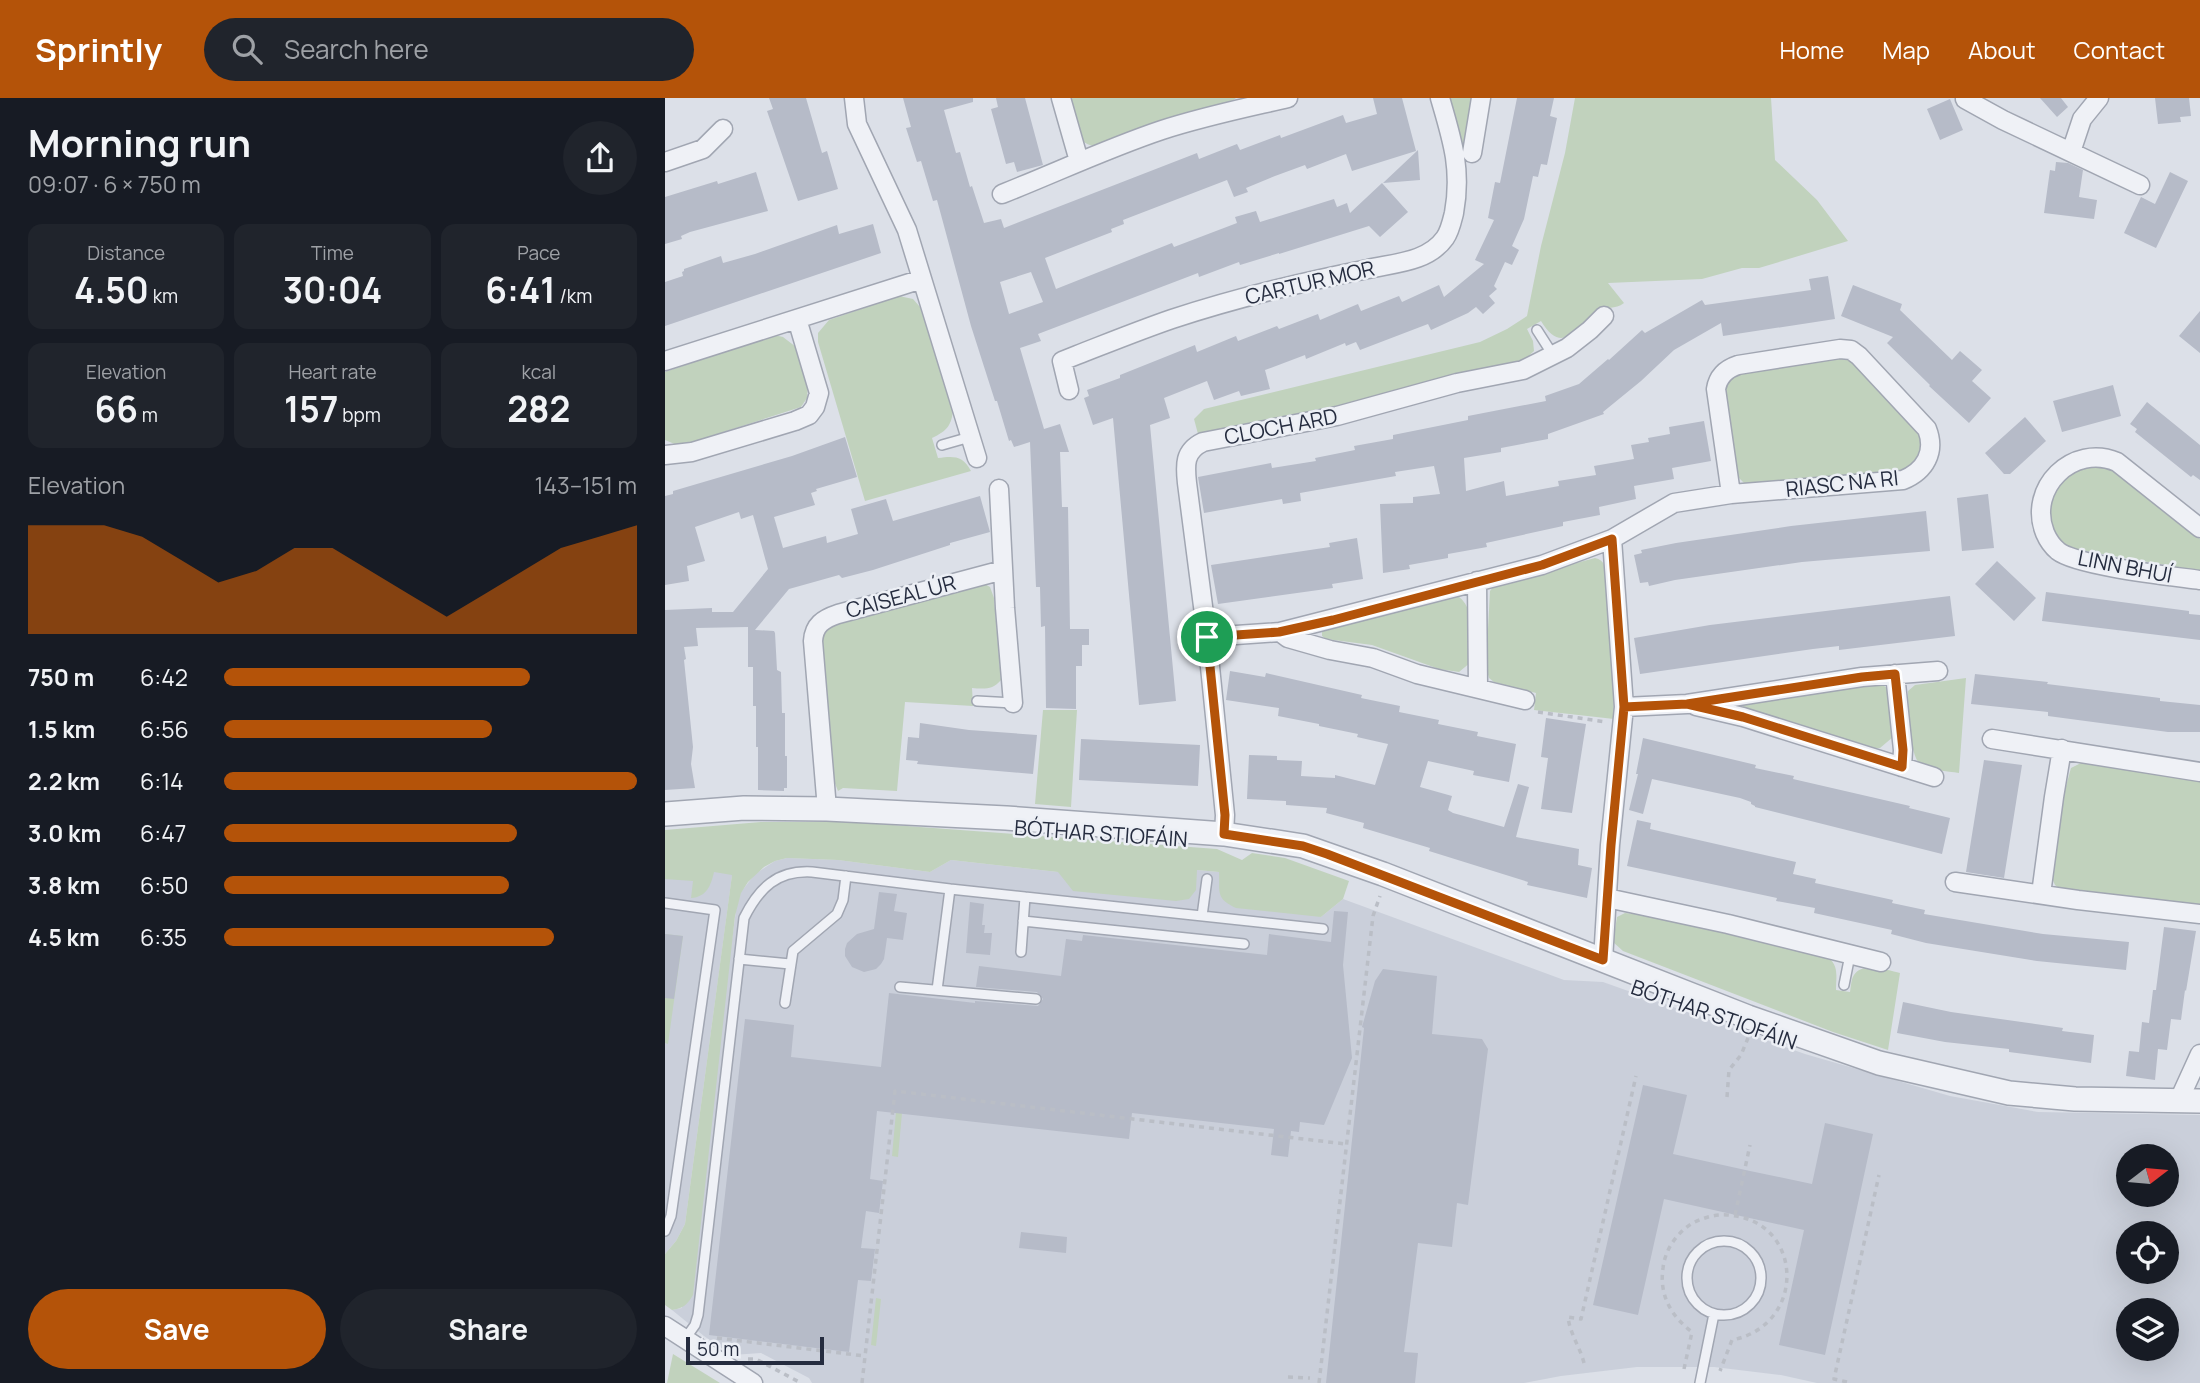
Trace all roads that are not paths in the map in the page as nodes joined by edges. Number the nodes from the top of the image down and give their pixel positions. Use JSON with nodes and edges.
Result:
{"nodes":[{"id":1,"x":854,"y":98,"type":"edge"},
{"id":2,"x":1061,"y":98,"type":"edge"},
{"id":3,"x":1288,"y":98,"type":"edge"},
{"id":4,"x":1440,"y":98,"type":"edge"},
{"id":5,"x":1481,"y":98,"type":"edge"},
{"id":6,"x":2099,"y":98,"type":"edge"},
{"id":7,"x":1965,"y":99,"type":"edge"},
{"id":8,"x":1248,"y":102,"type":"edge"},
{"id":9,"x":723,"y":129,"type":"dead end"},
{"id":10,"x":2071,"y":152,"type":"junction"},
{"id":11,"x":1472,"y":153,"type":"dead end"},
{"id":12,"x":1079,"y":161,"type":"junction"},
{"id":13,"x":665,"y":162,"type":"edge"},
{"id":14,"x":2140,"y":185,"type":"dead end"},
{"id":15,"x":1002,"y":194,"type":"dead end"},
{"id":16,"x":922,"y":279,"type":"junction"},
{"id":17,"x":1604,"y":316,"type":"dead end"},
{"id":18,"x":797,"y":319,"type":"junction"},
{"id":19,"x":1537,"y":330,"type":"dead end"},
{"id":20,"x":1554,"y":356,"type":"junction"},
{"id":21,"x":665,"y":361,"type":"edge"},
{"id":22,"x":1069,"y":390,"type":"dead end"},
{"id":23,"x":971,"y":436,"type":"junction"},
{"id":24,"x":942,"y":445,"type":"dead end"},
{"id":25,"x":665,"y":455,"type":"edge"},
{"id":26,"x":977,"y":458,"type":"dead end"},
{"id":27,"x":999,"y":489,"type":"dead end"},
{"id":28,"x":1731,"y":494,"type":"junction"},
{"id":29,"x":2200,"y":528,"type":"edge"},
{"id":30,"x":1612,"y":539,"type":"junction"},
{"id":31,"x":1003,"y":570,"type":"junction"},
{"id":32,"x":2200,"y":580,"type":"edge"},
{"id":33,"x":1478,"y":582,"type":"junction"},
{"id":34,"x":1279,"y":632,"type":"junction"},
{"id":35,"x":1207,"y":637,"type":"junction"},
{"id":36,"x":1938,"y":671,"type":"dead end"},
{"id":37,"x":1895,"y":674,"type":"junction"},
{"id":38,"x":1478,"y":688,"type":"junction"},
{"id":39,"x":977,"y":701,"type":"dead end"},
{"id":40,"x":1013,"y":703,"type":"joint"},
{"id":41,"x":1687,"y":704,"type":"junction"},
{"id":42,"x":1526,"y":705,"type":"road end"},
{"id":43,"x":1624,"y":707,"type":"junction"},
{"id":44,"x":1992,"y":739,"type":"dead end"},
{"id":45,"x":2063,"y":749,"type":"junction"},
{"id":46,"x":1902,"y":767,"type":"junction"},
{"id":47,"x":2200,"y":772,"type":"edge"},
{"id":48,"x":1934,"y":778,"type":"dead end"},
{"id":49,"x":827,"y":809,"type":"junction"},
{"id":50,"x":665,"y":814,"type":"edge"},
{"id":51,"x":1224,"y":834,"type":"junction"},
{"id":52,"x":846,"y":876,"type":"junction"},
{"id":53,"x":1207,"y":879,"type":"dead end"},
{"id":54,"x":1955,"y":882,"type":"dead end"},
{"id":55,"x":950,"y":889,"type":"junction"},
{"id":56,"x":2041,"y":894,"type":"junction"},
{"id":57,"x":1025,"y":897,"type":"junction"},
{"id":58,"x":1607,"y":898,"type":"junction"},
{"id":59,"x":665,"y":903,"type":"edge"},
{"id":60,"x":2200,"y":914,"type":"edge"},
{"id":61,"x":1202,"y":916,"type":"junction"},
{"id":62,"x":1023,"y":920,"type":"junction"},
{"id":63,"x":1323,"y":929,"type":"dead end"},
{"id":64,"x":1244,"y":944,"type":"dead end"},
{"id":65,"x":1021,"y":952,"type":"dead end"},
{"id":66,"x":1850,"y":955,"type":"junction"},
{"id":67,"x":739,"y":959,"type":"junction"},
{"id":68,"x":1603,"y":960,"type":"junction"},
{"id":69,"x":1881,"y":962,"type":"dead end"},
{"id":70,"x":790,"y":964,"type":"junction"},
{"id":71,"x":1844,"y":985,"type":"dead end"},
{"id":72,"x":899,"y":987,"type":"dead end"},
{"id":73,"x":937,"y":990,"type":"junction"},
{"id":74,"x":1036,"y":999,"type":"dead end"},
{"id":75,"x":785,"y":1003,"type":"dead end"},
{"id":76,"x":2200,"y":1054,"type":"edge"},
{"id":77,"x":2190,"y":1100,"type":"edge"},
{"id":78,"x":665,"y":1231,"type":"edge"},
{"id":79,"x":1714,"y":1314,"type":"junction"},
{"id":80,"x":665,"y":1326,"type":"edge"},
{"id":81,"x":684,"y":1340,"type":"junction"},
{"id":82,"x":753,"y":1383,"type":"edge"},
{"id":83,"x":1700,"y":1383,"type":"edge"}],
"edges":[{"from":1,"to":16,"type":"street"},
{"from":2,"to":12,"type":"street"},
{"from":3,"to":8,"type":"street"},
{"from":4,"to":22,"type":"street","name":"CARTUR MOR"},
{"from":5,"to":11,"type":"street"},
{"from":6,"to":10,"type":"street"},
{"from":7,"to":10,"type":"street"},
{"from":8,"to":12,"type":"street"},
{"from":9,"to":13,"type":"street"},
{"from":10,"to":14,"type":"street"},
{"from":12,"to":15,"type":"street"},
{"from":16,"to":18,"type":"street"},
{"from":16,"to":23,"type":"street"},
{"from":17,"to":20,"type":"street","name":"CLOCH ARD"},
{"from":18,"to":21,"type":"street"},
{"from":18,"to":25,"type":"street"},
{"from":19,"to":20,"type":"lane"},
{"from":20,"to":35,"type":"street","name":"CLOCH ARD"},
{"from":23,"to":24,"type":"lane"},
{"from":23,"to":26,"type":"street"},
{"from":27,"to":31,"type":"street"},
{"from":28,"to":28,"type":"street","name":"RIASC NA RI"},
{"from":28,"to":30,"type":"street","name":"RIASC NA RI"},
{"from":29,"to":32,"type":"street","name":"LINN BHUÍ"},
{"from":30,"to":33,"type":"street","name":"RIASC NA RI"},
{"from":30,"to":43,"type":"street"},
{"from":31,"to":40,"type":"street"},
{"from":31,"to":49,"type":"street","name":"CAISEAL ÚR"},
{"from":33,"to":34,"type":"street"},
{"from":33,"to":38,"type":"street"},
{"from":34,"to":35,"type":"street"},
{"from":34,"to":38,"type":"street"},
{"from":35,"to":51,"type":"street","name":"CLOCH ARD"},
{"from":36,"to":37,"type":"street"},
{"from":37,"to":41,"type":"street"},
{"from":37,"to":46,"type":"street"},
{"from":38,"to":42,"type":"street"},
{"from":39,"to":40,"type":"lane"},
{"from":41,"to":43,"type":"street"},
{"from":41,"to":46,"type":"street"},
{"from":43,"to":58,"type":"street"},
{"from":44,"to":45,"type":"street"},
{"from":45,"to":47,"type":"street"},
{"from":45,"to":56,"type":"street"},
{"from":46,"to":48,"type":"street"},
{"from":49,"to":50,"type":"street","name":"BÓTHAR STIOFÁIN"},
{"from":49,"to":51,"type":"street","name":"BÓTHAR STIOFÁIN"},
{"from":51,"to":68,"type":"street","name":"BÓTHAR STIOFÁIN"},
{"from":52,"to":55,"type":"lane"},
{"from":52,"to":67,"type":"lane"},
{"from":52,"to":70,"type":"lane"},
{"from":53,"to":61,"type":"lane"},
{"from":54,"to":56,"type":"street"},
{"from":55,"to":57,"type":"lane"},
{"from":55,"to":73,"type":"lane"},
{"from":56,"to":60,"type":"street"},
{"from":57,"to":61,"type":"lane"},
{"from":57,"to":62,"type":"lane"},
{"from":58,"to":66,"type":"street"},
{"from":58,"to":68,"type":"street"},
{"from":59,"to":78,"type":"lane"},
{"from":61,"to":63,"type":"lane"},
{"from":62,"to":64,"type":"lane"},
{"from":62,"to":65,"type":"lane"},
{"from":66,"to":69,"type":"street"},
{"from":66,"to":71,"type":"lane"},
{"from":67,"to":70,"type":"lane"},
{"from":67,"to":81,"type":"lane"},
{"from":68,"to":77,"type":"street","name":"BÓTHAR STIOFÁIN"},
{"from":70,"to":75,"type":"lane"},
{"from":72,"to":73,"type":"lane"},
{"from":73,"to":74,"type":"lane"},
{"from":76,"to":77,"type":"street"},
{"from":79,"to":79,"type":"lane"},
{"from":79,"to":83,"type":"lane"},
{"from":80,"to":81,"type":"street"},
{"from":81,"to":82,"type":"street"}]}
